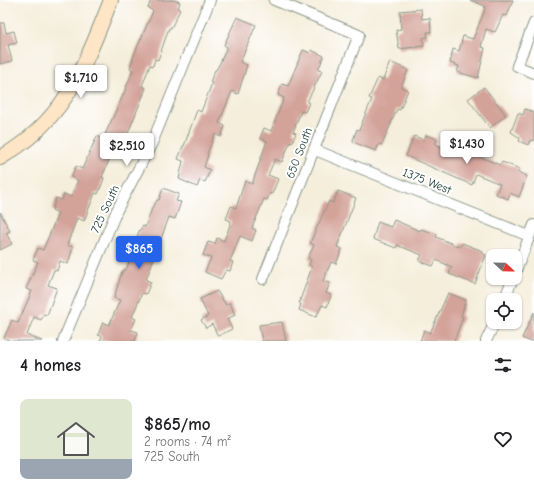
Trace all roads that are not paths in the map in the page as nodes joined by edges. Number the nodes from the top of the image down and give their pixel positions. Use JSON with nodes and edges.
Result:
{"nodes":[{"id":1,"x":111,"y":0,"type":"edge"},
{"id":2,"x":210,"y":0,"type":"edge"},
{"id":3,"x":274,"y":0,"type":"edge"},
{"id":4,"x":534,"y":23,"type":"edge"},
{"id":5,"x":534,"y":73,"type":"edge"},
{"id":6,"x":315,"y":150,"type":"junction"},
{"id":7,"x":0,"y":158,"type":"edge"},
{"id":8,"x":534,"y":225,"type":"edge"},
{"id":9,"x":529,"y":236,"type":"junction"},
{"id":10,"x":522,"y":254,"type":"edge"},
{"id":11,"x":263,"y":279,"type":"dead end"},
{"id":12,"x":492,"y":329,"type":"edge"},
{"id":13,"x":64,"y":341,"type":"edge"},
{"id":14,"x":486,"y":341,"type":"edge"}],
"edges":[{"from":1,"to":7,"type":"main road"},
{"from":2,"to":13,"type":"street","name":"725 South"},
{"from":3,"to":6,"type":"street","name":"650 South"},
{"from":4,"to":5,"type":"street"},
{"from":6,"to":9,"type":"street","name":"1375 West"},
{"from":6,"to":11,"type":"street","name":"650 South"},
{"from":8,"to":9,"type":"street"},
{"from":9,"to":10,"type":"street"},
{"from":12,"to":14,"type":"street"}]}
